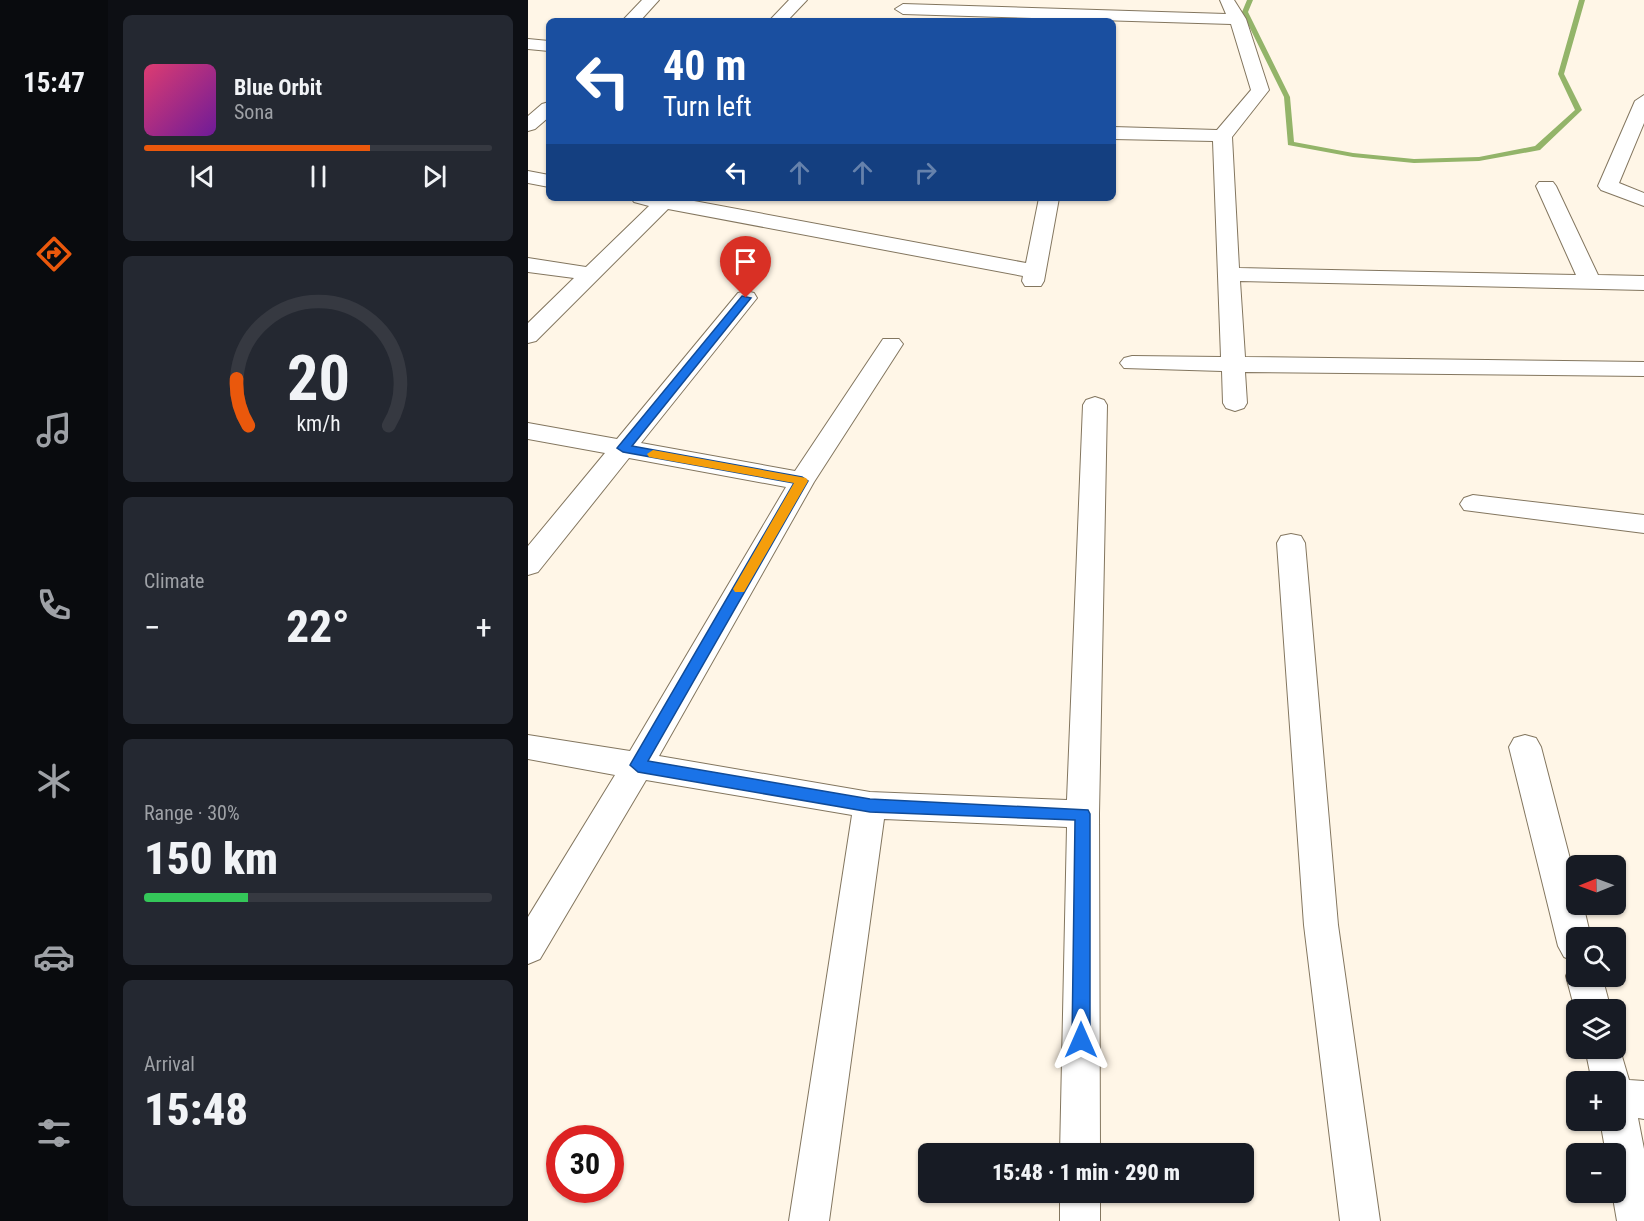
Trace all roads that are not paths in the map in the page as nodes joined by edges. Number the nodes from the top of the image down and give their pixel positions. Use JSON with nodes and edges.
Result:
{"nodes":[{"id":1,"x":651,"y":0,"type":"edge"},
{"id":2,"x":799,"y":0,"type":"edge"},
{"id":3,"x":1227,"y":2,"type":"dead end"},
{"id":4,"x":904,"y":10,"type":"edge"},
{"id":5,"x":1085,"y":12,"type":"edge"},
{"id":6,"x":633,"y":18,"type":"edge"},
{"id":7,"x":780,"y":18,"type":"edge"},
{"id":8,"x":1238,"y":19,"type":"junction"},
{"id":9,"x":528,"y":44,"type":"edge"},
{"id":10,"x":546,"y":46,"type":"edge"},
{"id":11,"x":1644,"y":101,"type":"edge"},
{"id":12,"x":546,"y":110,"type":"edge"},
{"id":13,"x":528,"y":125,"type":"edge"},
{"id":14,"x":1116,"y":133,"type":"edge"},
{"id":15,"x":1222,"y":136,"type":"junction"},
{"id":16,"x":528,"y":177,"type":"edge"},
{"id":17,"x":546,"y":180,"type":"edge"},
{"id":18,"x":1546,"y":186,"type":"dead end"},
{"id":19,"x":1644,"y":200,"type":"edge"},
{"id":20,"x":665,"y":201,"type":"edge"},
{"id":21,"x":671,"y":201,"type":"edge"},
{"id":22,"x":1048,"y":201,"type":"edge"},
{"id":23,"x":528,"y":265,"type":"edge"},
{"id":24,"x":590,"y":274,"type":"junction"},
{"id":25,"x":1229,"y":274,"type":"junction"},
{"id":26,"x":1590,"y":281,"type":"junction"},
{"id":27,"x":1644,"y":283,"type":"edge"},
{"id":28,"x":746,"y":298,"type":"dead end"},
{"id":29,"x":528,"y":336,"type":"edge"},
{"id":30,"x":891,"y":344,"type":"dead end"},
{"id":31,"x":1132,"y":363,"type":"dead end"},
{"id":32,"x":1233,"y":365,"type":"junction"},
{"id":33,"x":1644,"y":369,"type":"edge"},
{"id":34,"x":1235,"y":402,"type":"dead end"},
{"id":35,"x":1095,"y":405,"type":"dead end"},
{"id":36,"x":528,"y":431,"type":"edge"},
{"id":37,"x":623,"y":448,"type":"junction"},
{"id":38,"x":802,"y":481,"type":"junction"},
{"id":39,"x":1473,"y":504,"type":"dead end"},
{"id":40,"x":1644,"y":524,"type":"edge"},
{"id":41,"x":1291,"y":543,"type":"dead end"},
{"id":42,"x":528,"y":565,"type":"edge"},
{"id":43,"x":528,"y":747,"type":"edge"},
{"id":44,"x":1526,"y":747,"type":"dead end"},
{"id":45,"x":638,"y":765,"type":"junction"},
{"id":46,"x":870,"y":805,"type":"junction"},
{"id":47,"x":1083,"y":814,"type":"junction"},
{"id":48,"x":1571,"y":927,"type":"edge"},
{"id":49,"x":528,"y":948,"type":"edge"},
{"id":50,"x":1626,"y":1099,"type":"edge"},
{"id":51,"x":1644,"y":1100,"type":"edge"},
{"id":52,"x":1622,"y":1131,"type":"edge"},
{"id":53,"x":1080,"y":1143,"type":"edge"},
{"id":54,"x":1080,"y":1203,"type":"edge"},
{"id":55,"x":809,"y":1221,"type":"edge"},
{"id":56,"x":1080,"y":1221,"type":"edge"},
{"id":57,"x":1360,"y":1221,"type":"edge"},
{"id":58,"x":1637,"y":1221,"type":"edge"}],
"edges":[{"from":1,"to":6,"type":"street"},
{"from":2,"to":7,"type":"street"},
{"from":3,"to":8,"type":"street"},
{"from":4,"to":5,"type":"street"},
{"from":5,"to":8,"type":"street"},
{"from":8,"to":15,"type":"street"},
{"from":9,"to":10,"type":"street"},
{"from":11,"to":19,"type":"street"},
{"from":12,"to":13,"type":"street"},
{"from":14,"to":15,"type":"street"},
{"from":15,"to":25,"type":"street"},
{"from":16,"to":17,"type":"street"},
{"from":18,"to":26,"type":"street"},
{"from":20,"to":24,"type":"street"},
{"from":21,"to":22,"type":"street"},
{"from":23,"to":24,"type":"street"},
{"from":24,"to":29,"type":"street"},
{"from":25,"to":26,"type":"street"},
{"from":25,"to":32,"type":"street"},
{"from":26,"to":27,"type":"street"},
{"from":28,"to":37,"type":"street"},
{"from":30,"to":38,"type":"street"},
{"from":31,"to":32,"type":"street"},
{"from":32,"to":33,"type":"street"},
{"from":32,"to":34,"type":"street"},
{"from":35,"to":47,"type":"street"},
{"from":36,"to":37,"type":"street"},
{"from":37,"to":38,"type":"street"},
{"from":37,"to":42,"type":"street"},
{"from":38,"to":45,"type":"street"},
{"from":39,"to":40,"type":"street"},
{"from":41,"to":57,"type":"street"},
{"from":43,"to":45,"type":"street"},
{"from":44,"to":48,"type":"street"},
{"from":45,"to":46,"type":"street"},
{"from":45,"to":49,"type":"street"},
{"from":46,"to":47,"type":"street"},
{"from":46,"to":55,"type":"street"},
{"from":47,"to":53,"type":"street"},
{"from":50,"to":51,"type":"street"},
{"from":52,"to":58,"type":"street"},
{"from":54,"to":56,"type":"street"}]}
